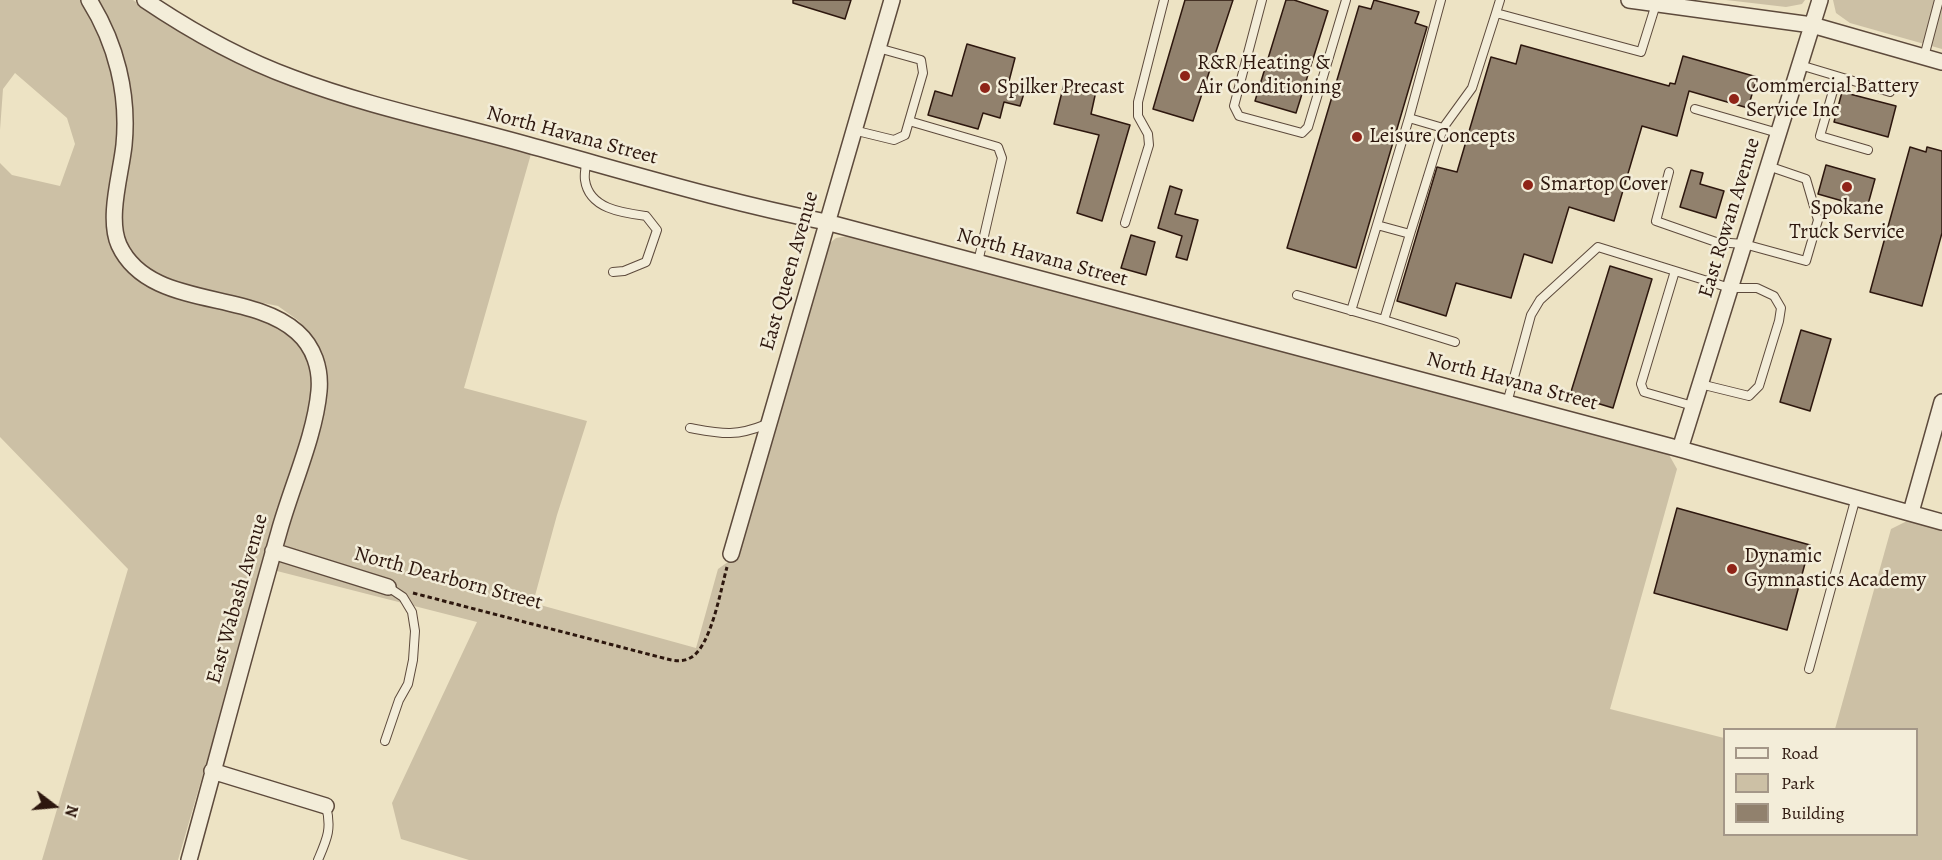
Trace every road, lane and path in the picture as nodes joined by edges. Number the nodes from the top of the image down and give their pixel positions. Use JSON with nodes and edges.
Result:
{"nodes":[{"id":1,"x":89,"y":0,"type":"edge"},
{"id":2,"x":145,"y":0,"type":"edge"},
{"id":3,"x":892,"y":0,"type":"edge"},
{"id":4,"x":1164,"y":0,"type":"edge"},
{"id":5,"x":1262,"y":0,"type":"edge"},
{"id":6,"x":1346,"y":0,"type":"edge"},
{"id":7,"x":1441,"y":0,"type":"edge"},
{"id":8,"x":1500,"y":0,"type":"edge"},
{"id":9,"x":1629,"y":0,"type":"edge"},
{"id":10,"x":1820,"y":0,"type":"edge"},
{"id":11,"x":1939,"y":0,"type":"edge"},
{"id":12,"x":1656,"y":4,"type":"junction"},
{"id":13,"x":1496,"y":13,"type":"junction"},
{"id":14,"x":1812,"y":24,"type":"junction"},
{"id":15,"x":878,"y":48,"type":"junction"},
{"id":16,"x":1924,"y":57,"type":"junction"},
{"id":17,"x":1942,"y":62,"type":"edge"},
{"id":18,"x":1800,"y":65,"type":"junction"},
{"id":19,"x":1837,"y":77,"type":"junction"},
{"id":20,"x":1890,"y":92,"type":"dead end"},
{"id":21,"x":1695,"y":109,"type":"dead end"},
{"id":22,"x":1409,"y":118,"type":"junction"},
{"id":23,"x":909,"y":121,"type":"junction"},
{"id":24,"x":1443,"y":129,"type":"junction"},
{"id":25,"x":853,"y":130,"type":"junction"},
{"id":26,"x":1778,"y":133,"type":"junction"},
{"id":27,"x":1868,"y":150,"type":"dead end"},
{"id":28,"x":586,"y":161,"type":"junction"},
{"id":29,"x":1768,"y":166,"type":"junction"},
{"id":30,"x":1669,"y":172,"type":"dead end"},
{"id":31,"x":826,"y":222,"type":"junction"},
{"id":32,"x":1125,"y":223,"type":"dead end"},
{"id":33,"x":1377,"y":225,"type":"junction"},
{"id":34,"x":1410,"y":234,"type":"junction"},
{"id":35,"x":1744,"y":244,"type":"junction"},
{"id":36,"x":978,"y":262,"type":"junction"},
{"id":37,"x":1675,"y":271,"type":"junction"},
{"id":38,"x":613,"y":272,"type":"dead end"},
{"id":39,"x":1730,"y":288,"type":"junction"},
{"id":40,"x":1297,"y":295,"type":"dead end"},
{"id":41,"x":1351,"y":311,"type":"junction"},
{"id":42,"x":1384,"y":321,"type":"junction"},
{"id":43,"x":1455,"y":342,"type":"dead end"},
{"id":44,"x":1700,"y":384,"type":"junction"},
{"id":45,"x":1942,"y":402,"type":"edge"},
{"id":46,"x":1507,"y":403,"type":"junction"},
{"id":47,"x":1693,"y":406,"type":"junction"},
{"id":48,"x":767,"y":424,"type":"junction"},
{"id":49,"x":690,"y":428,"type":"dead end"},
{"id":50,"x":1680,"y":449,"type":"junction"},
{"id":51,"x":1856,"y":497,"type":"junction"},
{"id":52,"x":1911,"y":512,"type":"junction"},
{"id":53,"x":1942,"y":522,"type":"edge"},
{"id":54,"x":273,"y":551,"type":"junction"},
{"id":55,"x":731,"y":554,"type":"joint"},
{"id":56,"x":388,"y":587,"type":"junction"},
{"id":57,"x":1809,"y":669,"type":"dead end"},
{"id":58,"x":385,"y":741,"type":"dead end"},
{"id":59,"x":212,"y":771,"type":"junction"},
{"id":60,"x":326,"y":806,"type":"joint"},
{"id":61,"x":189,"y":860,"type":"edge"},
{"id":62,"x":318,"y":860,"type":"edge"}],
"edges":[{"from":1,"to":54,"type":"street","name":"East Wabash Avenue"},
{"from":2,"to":28,"type":"street","name":"North Havana Street"},
{"from":3,"to":15,"type":"street","name":"East Queen Avenue"},
{"from":4,"to":32,"type":"lane"},
{"from":5,"to":6,"type":"lane"},
{"from":7,"to":22,"type":"lane"},
{"from":8,"to":13,"type":"lane"},
{"from":9,"to":12,"type":"street"},
{"from":10,"to":14,"type":"street","name":"East Rowan Avenue"},
{"from":11,"to":16,"type":"lane"},
{"from":12,"to":13,"type":"lane"},
{"from":12,"to":14,"type":"street"},
{"from":13,"to":24,"type":"lane"},
{"from":14,"to":16,"type":"street"},
{"from":14,"to":18,"type":"street","name":"East Rowan Avenue"},
{"from":15,"to":23,"type":"lane"},
{"from":15,"to":25,"type":"street","name":"East Queen Avenue"},
{"from":16,"to":17,"type":"street"},
{"from":18,"to":19,"type":"lane"},
{"from":18,"to":26,"type":"street","name":"East Rowan Avenue"},
{"from":19,"to":20,"type":"lane"},
{"from":19,"to":27,"type":"lane"},
{"from":21,"to":26,"type":"lane"},
{"from":22,"to":24,"type":"lane"},
{"from":22,"to":33,"type":"lane"},
{"from":23,"to":25,"type":"lane"},
{"from":23,"to":36,"type":"lane"},
{"from":24,"to":34,"type":"lane"},
{"from":25,"to":31,"type":"street","name":"East Queen Avenue"},
{"from":26,"to":29,"type":"street","name":"East Rowan Avenue"},
{"from":28,"to":31,"type":"street","name":"North Havana Street"},
{"from":28,"to":38,"type":"lane"},
{"from":29,"to":35,"type":"street","name":"East Rowan Avenue"},
{"from":29,"to":35,"type":"lane"},
{"from":30,"to":35,"type":"lane"},
{"from":31,"to":36,"type":"street","name":"North Havana Street"},
{"from":31,"to":48,"type":"street","name":"East Queen Avenue"},
{"from":33,"to":34,"type":"lane"},
{"from":33,"to":41,"type":"lane"},
{"from":34,"to":42,"type":"lane"},
{"from":35,"to":39,"type":"street","name":"East Rowan Avenue"},
{"from":36,"to":46,"type":"street","name":"North Havana Street"},
{"from":37,"to":39,"type":"lane"},
{"from":37,"to":46,"type":"lane"},
{"from":37,"to":47,"type":"lane"},
{"from":39,"to":44,"type":"street","name":"East Rowan Avenue"},
{"from":39,"to":44,"type":"lane"},
{"from":40,"to":41,"type":"lane"},
{"from":41,"to":42,"type":"lane"},
{"from":42,"to":43,"type":"lane"},
{"from":44,"to":47,"type":"street","name":"East Rowan Avenue"},
{"from":45,"to":52,"type":"street"},
{"from":46,"to":50,"type":"street","name":"North Havana Street"},
{"from":47,"to":50,"type":"street","name":"East Rowan Avenue"},
{"from":48,"to":49,"type":"lane"},
{"from":48,"to":55,"type":"street","name":"East Queen Avenue"},
{"from":50,"to":51,"type":"street","name":"North Havana Street"},
{"from":51,"to":52,"type":"street","name":"North Havana Street"},
{"from":51,"to":57,"type":"lane"},
{"from":52,"to":53,"type":"street","name":"North Havana Street"},
{"from":54,"to":56,"type":"street","name":"North Dearborn Street"},
{"from":54,"to":59,"type":"street","name":"East Wabash Avenue"},
{"from":55,"to":56,"type":"path","name":"North Dearborn Street"},
{"from":56,"to":58,"type":"lane"},
{"from":59,"to":60,"type":"street"},
{"from":59,"to":61,"type":"street","name":"East Wabash Avenue"},
{"from":60,"to":62,"type":"lane"}]}
